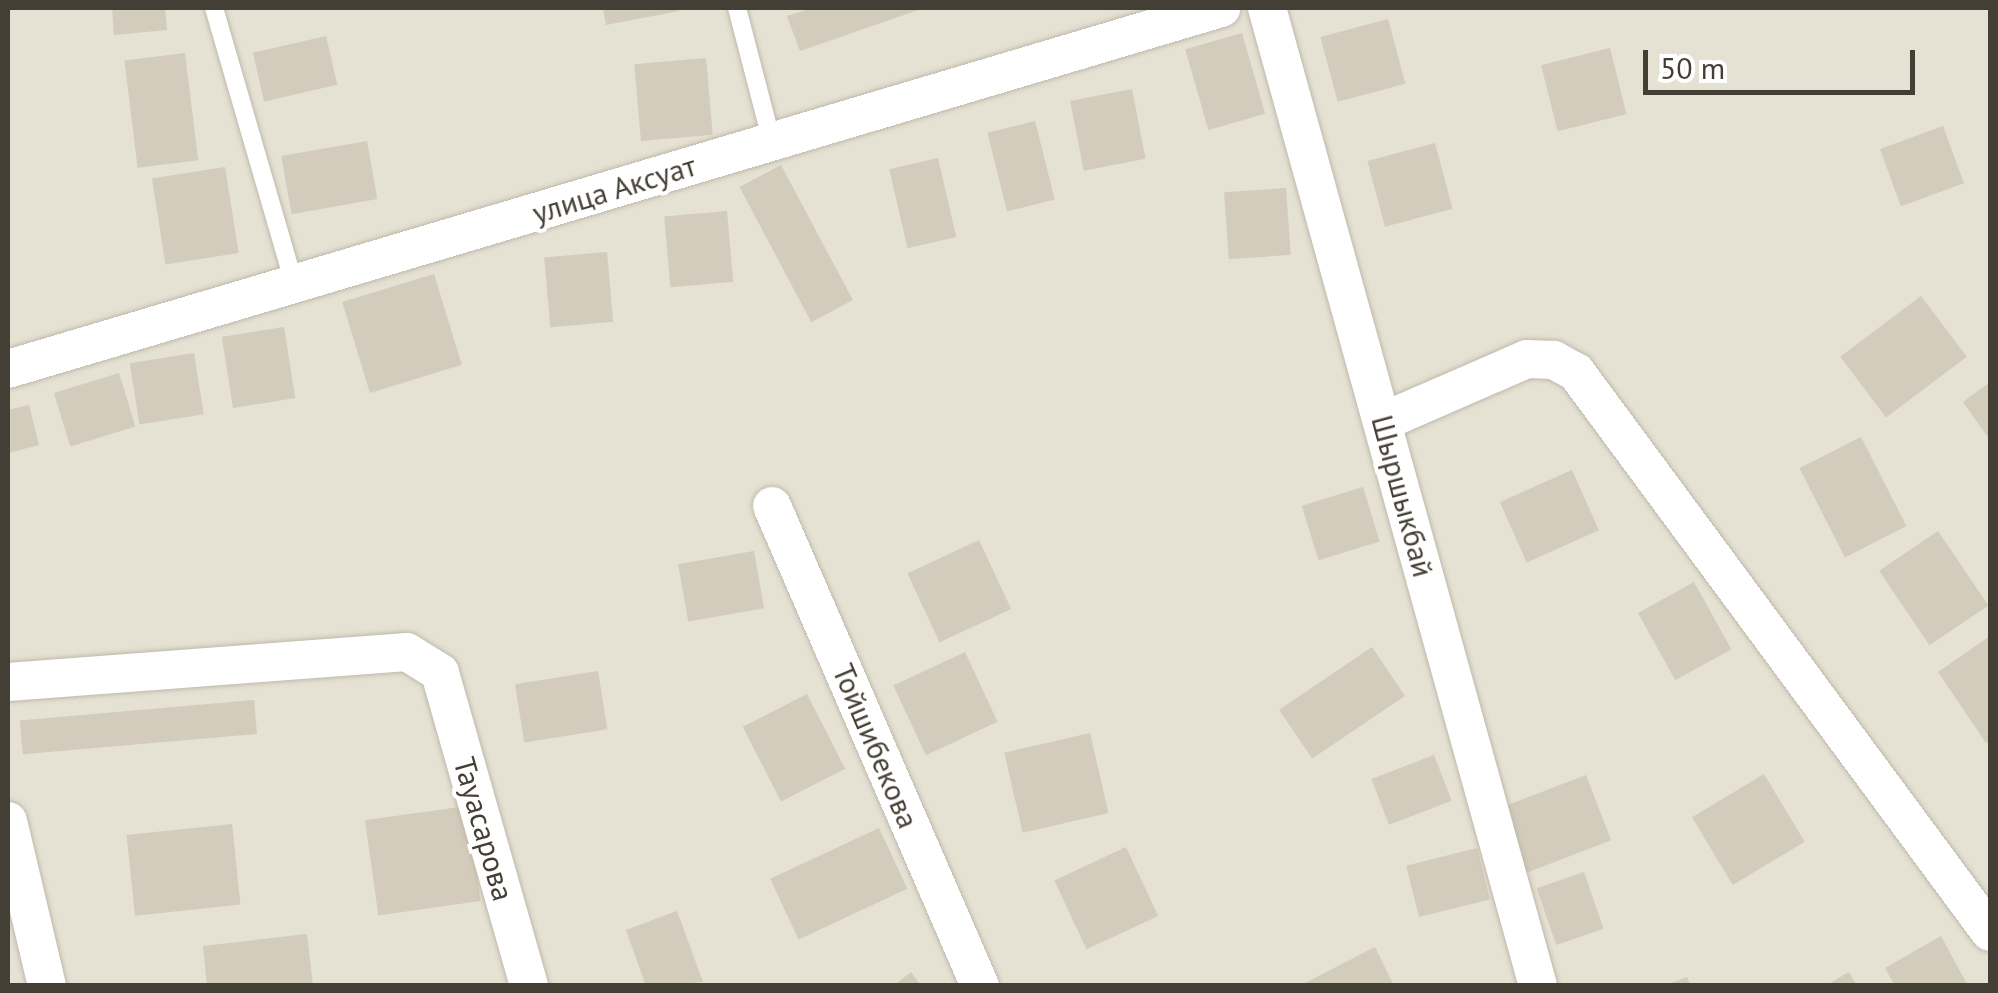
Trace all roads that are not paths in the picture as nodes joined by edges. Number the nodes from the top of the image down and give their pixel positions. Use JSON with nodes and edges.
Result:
{"nodes":[{"id":1,"x":214,"y":8,"type":"edge"},
{"id":2,"x":737,"y":8,"type":"edge"},
{"id":3,"x":1221,"y":8,"type":"edge"},
{"id":4,"x":1267,"y":8,"type":"edge"},
{"id":5,"x":772,"y":142,"type":"junction"},
{"id":6,"x":294,"y":284,"type":"junction"},
{"id":7,"x":8,"y":370,"type":"edge"},
{"id":8,"x":1382,"y":422,"type":"junction"},
{"id":9,"x":772,"y":506,"type":"dead end"},
{"id":10,"x":8,"y":682,"type":"edge"},
{"id":11,"x":8,"y":821,"type":"edge"},
{"id":12,"x":1990,"y":932,"type":"edge"},
{"id":13,"x":47,"y":986,"type":"edge"},
{"id":14,"x":528,"y":986,"type":"edge"},
{"id":15,"x":980,"y":986,"type":"edge"},
{"id":16,"x":1538,"y":986,"type":"edge"}],
"edges":[{"from":1,"to":6,"type":"lane"},
{"from":2,"to":5,"type":"lane"},
{"from":3,"to":5,"type":"street","name":"улица Аксуат"},
{"from":4,"to":8,"type":"street","name":"Шыршыкбай"},
{"from":5,"to":6,"type":"street","name":"улица Аксуат"},
{"from":6,"to":7,"type":"street","name":"улица Аксуат"},
{"from":8,"to":12,"type":"street"},
{"from":8,"to":16,"type":"street","name":"Шыршыкбай"},
{"from":9,"to":15,"type":"street","name":"Тойшибекова"},
{"from":10,"to":14,"type":"street","name":"Тауасарова"},
{"from":11,"to":13,"type":"street"}]}
